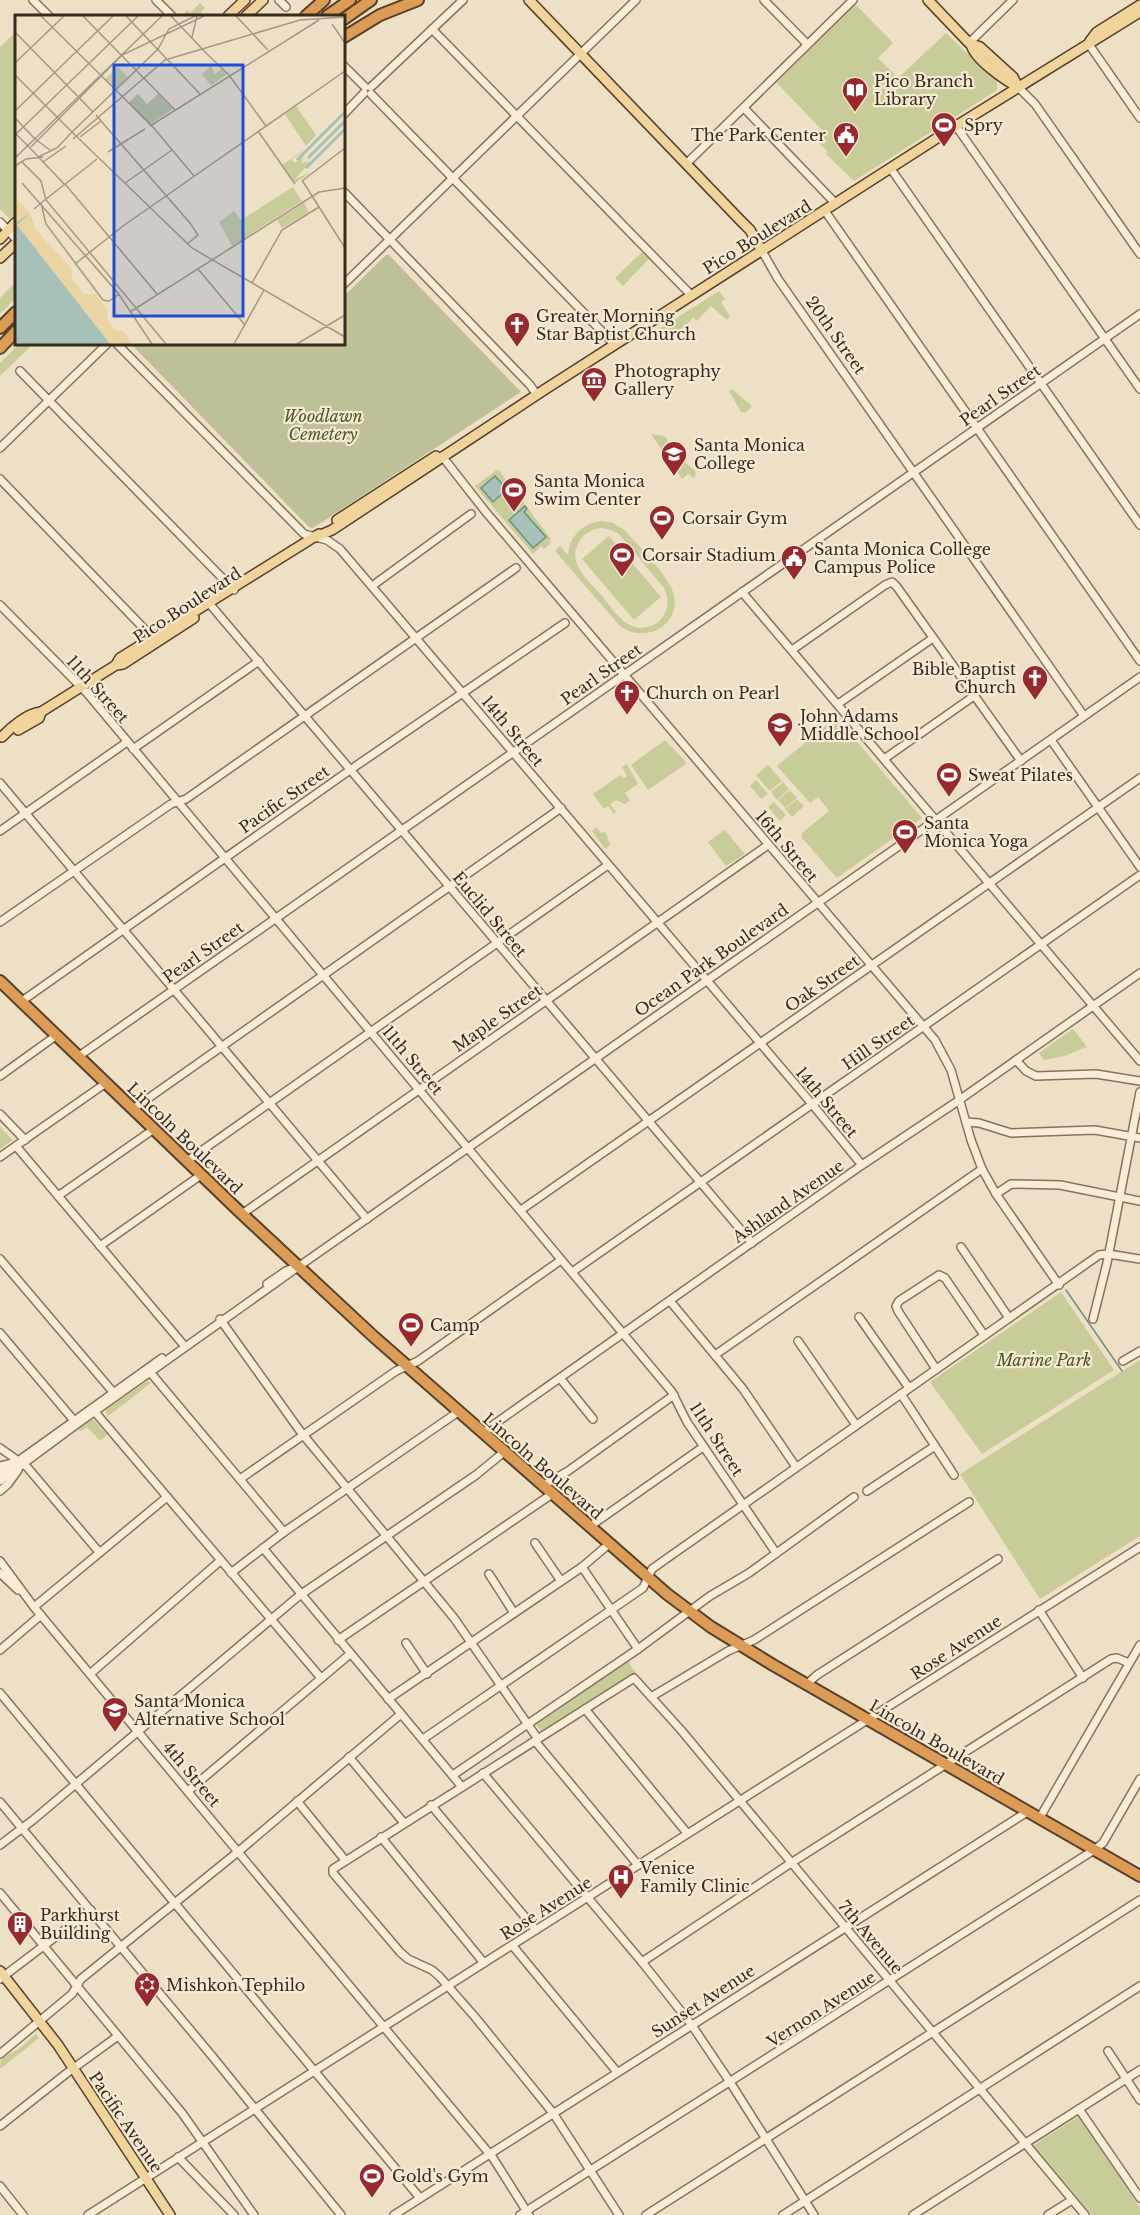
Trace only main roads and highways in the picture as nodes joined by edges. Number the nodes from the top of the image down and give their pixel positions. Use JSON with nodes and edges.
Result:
{"nodes":[{"id":1,"x":245,"y":0,"type":"edge"},
{"id":2,"x":263,"y":0,"type":"edge"},
{"id":3,"x":324,"y":0,"type":"edge"},
{"id":4,"x":350,"y":0,"type":"edge"},
{"id":5,"x":372,"y":0,"type":"edge"},
{"id":6,"x":418,"y":0,"type":"edge"},
{"id":7,"x":529,"y":0,"type":"edge"},
{"id":8,"x":928,"y":0,"type":"edge"},
{"id":9,"x":1140,"y":5,"type":"edge"},
{"id":10,"x":1140,"y":12,"type":"edge"},
{"id":11,"x":229,"y":15,"type":"edge"},
{"id":12,"x":247,"y":15,"type":"edge"},
{"id":13,"x":307,"y":15,"type":"edge"},
{"id":14,"x":328,"y":15,"type":"edge"},
{"id":15,"x":345,"y":18,"type":"edge"},
{"id":16,"x":345,"y":36,"type":"edge"},
{"id":17,"x":1088,"y":43,"type":"junction"},
{"id":18,"x":1018,"y":87,"type":"junction"},
{"id":19,"x":15,"y":223,"type":"edge"},
{"id":20,"x":0,"y":239,"type":"edge"},
{"id":21,"x":15,"y":242,"type":"edge"},
{"id":22,"x":762,"y":251,"type":"junction"},
{"id":23,"x":0,"y":258,"type":"edge"},
{"id":24,"x":15,"y":313,"type":"edge"},
{"id":25,"x":0,"y":328,"type":"edge"},
{"id":26,"x":15,"y":332,"type":"edge"},
{"id":27,"x":0,"y":348,"type":"edge"},
{"id":28,"x":1,"y":737,"type":"edge"},
{"id":29,"x":0,"y":981,"type":"edge"},
{"id":30,"x":1140,"y":1876,"type":"edge"},
{"id":31,"x":1,"y":1977,"type":"edge"},
{"id":32,"x":170,"y":2215,"type":"edge"}],
"edges":[{"from":1,"to":11,"type":"main road"},
{"from":2,"to":12,"type":"main road"},
{"from":3,"to":13,"type":"highway"},
{"from":4,"to":14,"type":"highway"},
{"from":5,"to":15,"type":"highway"},
{"from":6,"to":16,"type":"highway"},
{"from":7,"to":22,"type":"main road","name":"20th Street"},
{"from":8,"to":18,"type":"main road"},
{"from":9,"to":17,"type":"main road","name":"Pico Boulevard"},
{"from":10,"to":17,"type":"main road","name":"Pico Boulevard"},
{"from":17,"to":18,"type":"main road","name":"Pico Boulevard"},
{"from":18,"to":22,"type":"main road","name":"Pico Boulevard"},
{"from":19,"to":20,"type":"main road"},
{"from":21,"to":23,"type":"main road"},
{"from":22,"to":28,"type":"main road","name":"Pico Boulevard"},
{"from":24,"to":25,"type":"highway"},
{"from":26,"to":27,"type":"highway"},
{"from":29,"to":30,"type":"highway","name":"Lincoln Boulevard"},
{"from":31,"to":32,"type":"main road","name":"Pacific Avenue"}]}
